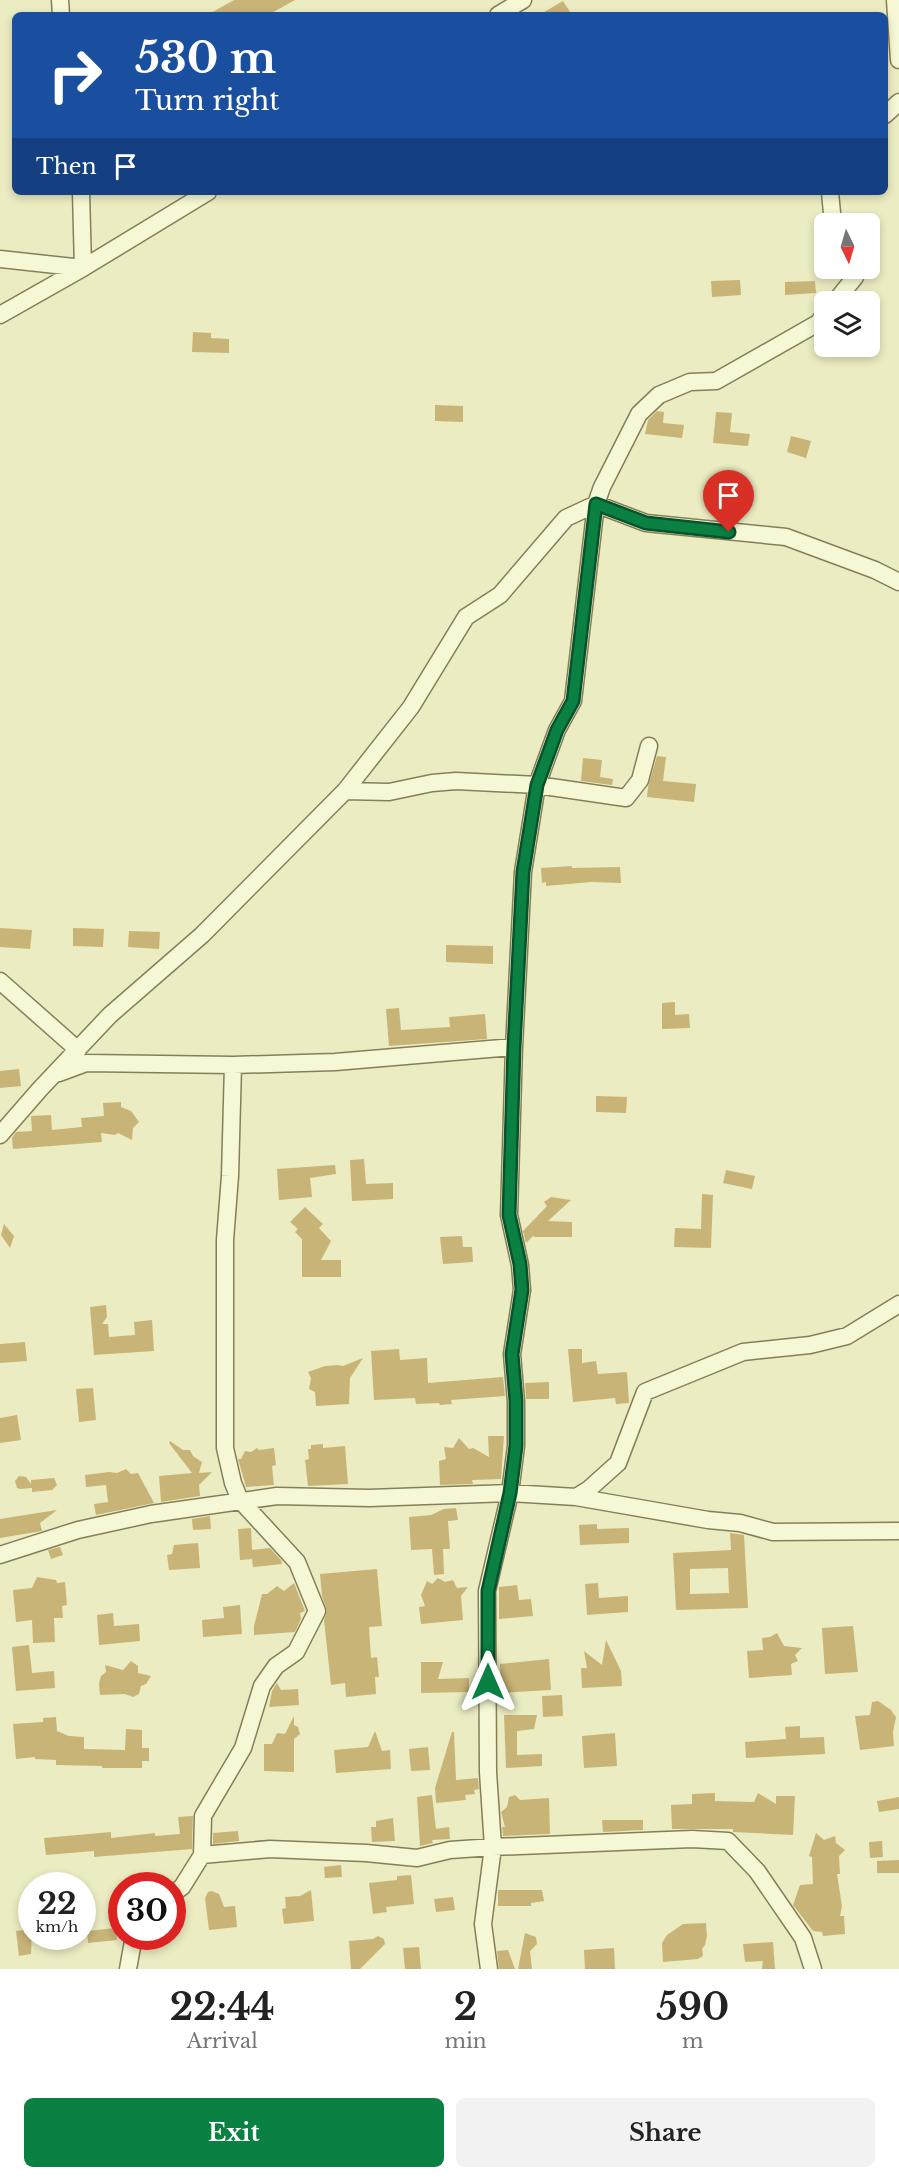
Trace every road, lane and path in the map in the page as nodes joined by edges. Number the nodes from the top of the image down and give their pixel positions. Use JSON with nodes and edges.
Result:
{"nodes":[{"id":1,"x":523,"y":0,"type":"edge"},
{"id":2,"x":895,"y":0,"type":"edge"},
{"id":3,"x":503,"y":12,"type":"edge"},
{"id":4,"x":899,"y":60,"type":"edge"},
{"id":5,"x":899,"y":102,"type":"edge"},
{"id":6,"x":888,"y":112,"type":"edge"},
{"id":7,"x":81,"y":195,"type":"edge"},
{"id":8,"x":203,"y":195,"type":"edge"},
{"id":9,"x":830,"y":195,"type":"edge"},
{"id":10,"x":832,"y":213,"type":"edge"},
{"id":11,"x":0,"y":259,"type":"edge"},
{"id":12,"x":83,"y":268,"type":"junction"},
{"id":13,"x":853,"y":279,"type":"edge"},
{"id":14,"x":844,"y":291,"type":"edge"},
{"id":15,"x":0,"y":315,"type":"edge"},
{"id":16,"x":814,"y":325,"type":"edge"},
{"id":17,"x":596,"y":504,"type":"junction"},
{"id":18,"x":899,"y":582,"type":"edge"},
{"id":19,"x":649,"y":746,"type":"dead end"},
{"id":20,"x":537,"y":785,"type":"junction"},
{"id":21,"x":345,"y":791,"type":"junction"},
{"id":22,"x":0,"y":981,"type":"edge"},
{"id":23,"x":514,"y":1047,"type":"junction"},
{"id":24,"x":78,"y":1050,"type":"junction"},
{"id":25,"x":233,"y":1065,"type":"junction"},
{"id":26,"x":56,"y":1074,"type":"junction"},
{"id":27,"x":0,"y":1135,"type":"edge"},
{"id":28,"x":899,"y":1304,"type":"edge"},
{"id":29,"x":510,"y":1493,"type":"junction"},
{"id":30,"x":576,"y":1497,"type":"junction"},
{"id":31,"x":240,"y":1500,"type":"junction"},
{"id":32,"x":899,"y":1531,"type":"edge"},
{"id":33,"x":0,"y":1555,"type":"edge"},
{"id":34,"x":493,"y":1847,"type":"junction"},
{"id":35,"x":202,"y":1855,"type":"junction"},
{"id":36,"x":186,"y":1881,"type":"edge"},
{"id":37,"x":132,"y":1950,"type":"edge"},
{"id":38,"x":129,"y":1969,"type":"edge"},
{"id":39,"x":489,"y":1969,"type":"edge"},
{"id":40,"x":813,"y":1969,"type":"edge"}],
"edges":[{"from":1,"to":3,"type":"street"},
{"from":2,"to":4,"type":"street"},
{"from":5,"to":6,"type":"street"},
{"from":7,"to":12,"type":"street"},
{"from":8,"to":12,"type":"street"},
{"from":9,"to":10,"type":"street"},
{"from":11,"to":12,"type":"street"},
{"from":12,"to":15,"type":"street"},
{"from":13,"to":14,"type":"street"},
{"from":16,"to":17,"type":"street"},
{"from":17,"to":18,"type":"street"},
{"from":17,"to":20,"type":"street"},
{"from":17,"to":21,"type":"street"},
{"from":19,"to":20,"type":"street"},
{"from":20,"to":21,"type":"street"},
{"from":20,"to":23,"type":"street"},
{"from":21,"to":24,"type":"street"},
{"from":22,"to":24,"type":"street"},
{"from":23,"to":25,"type":"street"},
{"from":23,"to":29,"type":"street"},
{"from":24,"to":26,"type":"street"},
{"from":25,"to":26,"type":"street"},
{"from":25,"to":31,"type":"street"},
{"from":26,"to":27,"type":"street"},
{"from":28,"to":30,"type":"street"},
{"from":29,"to":30,"type":"street"},
{"from":29,"to":31,"type":"street"},
{"from":29,"to":34,"type":"street"},
{"from":30,"to":32,"type":"street"},
{"from":31,"to":33,"type":"street"},
{"from":31,"to":35,"type":"street"},
{"from":34,"to":35,"type":"street"},
{"from":34,"to":39,"type":"street"},
{"from":34,"to":40,"type":"street"},
{"from":35,"to":36,"type":"street"},
{"from":37,"to":38,"type":"street"}]}
